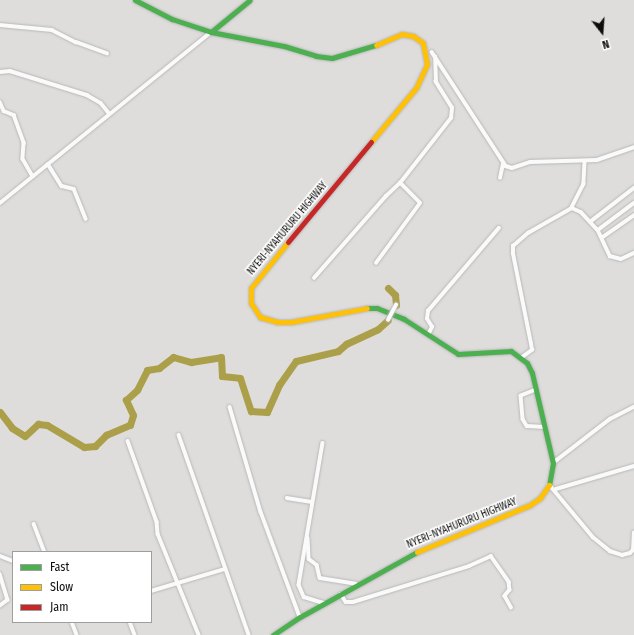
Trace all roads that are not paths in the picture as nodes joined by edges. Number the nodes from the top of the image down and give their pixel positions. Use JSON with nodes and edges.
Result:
{"nodes":[{"id":1,"x":135,"y":0,"type":"edge"},
{"id":2,"x":250,"y":0,"type":"edge"},
{"id":3,"x":0,"y":25,"type":"edge"},
{"id":4,"x":211,"y":32,"type":"junction"},
{"id":5,"x":432,"y":52,"type":"dead end"},
{"id":6,"x":107,"y":53,"type":"dead end"},
{"id":7,"x":435,"y":57,"type":"junction"},
{"id":8,"x":0,"y":72,"type":"edge"},
{"id":9,"x":0,"y":102,"type":"edge"},
{"id":10,"x":109,"y":113,"type":"junction"},
{"id":11,"x":634,"y":147,"type":"edge"},
{"id":12,"x":585,"y":162,"type":"junction"},
{"id":13,"x":48,"y":164,"type":"junction"},
{"id":14,"x":503,"y":164,"type":"junction"},
{"id":15,"x":33,"y":176,"type":"junction"},
{"id":16,"x":500,"y":178,"type":"dead end"},
{"id":17,"x":400,"y":183,"type":"junction"},
{"id":18,"x":634,"y":188,"type":"edge"},
{"id":19,"x":0,"y":203,"type":"edge"},
{"id":20,"x":634,"y":203,"type":"edge"},
{"id":21,"x":572,"y":208,"type":"junction"},
{"id":22,"x":634,"y":215,"type":"edge"},
{"id":23,"x":86,"y":219,"type":"dead end"},
{"id":24,"x":590,"y":222,"type":"junction"},
{"id":25,"x":499,"y":228,"type":"dead end"},
{"id":26,"x":598,"y":230,"type":"junction"},
{"id":27,"x":603,"y":237,"type":"junction"},
{"id":28,"x":634,"y":253,"type":"edge"},
{"id":29,"x":376,"y":263,"type":"dead end"},
{"id":30,"x":314,"y":278,"type":"dead end"},
{"id":31,"x":396,"y":305,"type":"dead end"},
{"id":32,"x":388,"y":320,"type":"dead end"},
{"id":33,"x":428,"y":335,"type":"junction"},
{"id":34,"x":521,"y":358,"type":"junction"},
{"id":35,"x":536,"y":390,"type":"junction"},
{"id":36,"x":230,"y":407,"type":"dead end"},
{"id":37,"x":634,"y":407,"type":"edge"},
{"id":38,"x":545,"y":427,"type":"junction"},
{"id":39,"x":179,"y":435,"type":"dead end"},
{"id":40,"x":128,"y":441,"type":"dead end"},
{"id":41,"x":322,"y":443,"type":"dead end"},
{"id":42,"x":553,"y":463,"type":"junction"},
{"id":43,"x":634,"y":466,"type":"edge"},
{"id":44,"x":549,"y":484,"type":"junction"},
{"id":45,"x":556,"y":489,"type":"junction"},
{"id":46,"x":287,"y":498,"type":"dead end"},
{"id":47,"x":312,"y":502,"type":"junction"},
{"id":48,"x":34,"y":524,"type":"dead end"},
{"id":49,"x":307,"y":530,"type":"junction"},
{"id":50,"x":634,"y":533,"type":"edge"},
{"id":51,"x":45,"y":551,"type":"edge"},
{"id":52,"x":0,"y":556,"type":"edge"},
{"id":53,"x":12,"y":561,"type":"edge"},
{"id":54,"x":225,"y":569,"type":"junction"},
{"id":55,"x":0,"y":574,"type":"edge"},
{"id":56,"x":177,"y":582,"type":"junction"},
{"id":57,"x":358,"y":585,"type":"junction"},
{"id":58,"x":152,"y":591,"type":"edge"},
{"id":59,"x":341,"y":594,"type":"junction"},
{"id":60,"x":325,"y":604,"type":"junction"},
{"id":61,"x":0,"y":606,"type":"edge"},
{"id":62,"x":511,"y":607,"type":"dead end"},
{"id":63,"x":300,"y":617,"type":"junction"},
{"id":64,"x":72,"y":623,"type":"edge"},
{"id":65,"x":130,"y":623,"type":"edge"},
{"id":66,"x":77,"y":635,"type":"edge"},
{"id":67,"x":135,"y":635,"type":"edge"},
{"id":68,"x":198,"y":635,"type":"edge"},
{"id":69,"x":249,"y":635,"type":"edge"},
{"id":70,"x":273,"y":635,"type":"edge"}],
"edges":[{"from":1,"to":4,"type":"main road","name":"NYERI-NYAHURURU HIGHWAY"},
{"from":2,"to":4,"type":"main road"},
{"from":3,"to":6,"type":"street"},
{"from":4,"to":10,"type":"street"},
{"from":4,"to":33,"type":"main road","name":"NYERI-NYAHURURU HIGHWAY"},
{"from":5,"to":7,"type":"street"},
{"from":7,"to":14,"type":"street"},
{"from":7,"to":17,"type":"street"},
{"from":8,"to":10,"type":"street"},
{"from":9,"to":15,"type":"street"},
{"from":10,"to":13,"type":"street"},
{"from":11,"to":12,"type":"street"},
{"from":12,"to":14,"type":"street"},
{"from":12,"to":21,"type":"street"},
{"from":13,"to":15,"type":"street"},
{"from":13,"to":23,"type":"street"},
{"from":14,"to":16,"type":"street"},
{"from":15,"to":19,"type":"street"},
{"from":17,"to":29,"type":"street"},
{"from":17,"to":30,"type":"street"},
{"from":18,"to":24,"type":"street"},
{"from":20,"to":26,"type":"street"},
{"from":21,"to":24,"type":"street"},
{"from":21,"to":34,"type":"street"},
{"from":22,"to":27,"type":"street"},
{"from":24,"to":26,"type":"street"},
{"from":25,"to":33,"type":"street"},
{"from":26,"to":27,"type":"street"},
{"from":27,"to":28,"type":"street"},
{"from":31,"to":32,"type":"street","bridge":true},
{"from":33,"to":34,"type":"main road","name":"NYERI-NYAHURURU HIGHWAY"},
{"from":34,"to":35,"type":"main road","name":"NYERI-NYAHURURU HIGHWAY"},
{"from":35,"to":38,"type":"main road","name":"NYERI-NYAHURURU HIGHWAY"},
{"from":35,"to":38,"type":"street"},
{"from":36,"to":63,"type":"street"},
{"from":37,"to":42,"type":"street"},
{"from":38,"to":42,"type":"main road","name":"NYERI-NYAHURURU HIGHWAY"},
{"from":39,"to":54,"type":"street"},
{"from":40,"to":56,"type":"street"},
{"from":41,"to":47,"type":"street"},
{"from":42,"to":44,"type":"main road","name":"NYERI-NYAHURURU HIGHWAY"},
{"from":43,"to":45,"type":"street"},
{"from":44,"to":45,"type":"street"},
{"from":44,"to":57,"type":"main road","name":"NYERI-NYAHURURU HIGHWAY"},
{"from":45,"to":50,"type":"street"},
{"from":46,"to":47,"type":"street"},
{"from":47,"to":49,"type":"street"},
{"from":48,"to":51,"type":"street"},
{"from":49,"to":57,"type":"street"},
{"from":49,"to":60,"type":"street"},
{"from":52,"to":53,"type":"street"},
{"from":54,"to":56,"type":"street"},
{"from":54,"to":69,"type":"street"},
{"from":55,"to":61,"type":"street"},
{"from":56,"to":58,"type":"street"},
{"from":56,"to":68,"type":"street"},
{"from":57,"to":59,"type":"main road","name":"NYERI-NYAHURURU HIGHWAY"},
{"from":59,"to":60,"type":"main road","name":"NYERI-NYAHURURU HIGHWAY"},
{"from":59,"to":62,"type":"street"},
{"from":60,"to":63,"type":"main road","name":"NYERI-NYAHURURU HIGHWAY"},
{"from":63,"to":70,"type":"main road","name":"NYERI-NYAHURURU HIGHWAY"},
{"from":64,"to":66,"type":"street"},
{"from":65,"to":67,"type":"street"}]}
